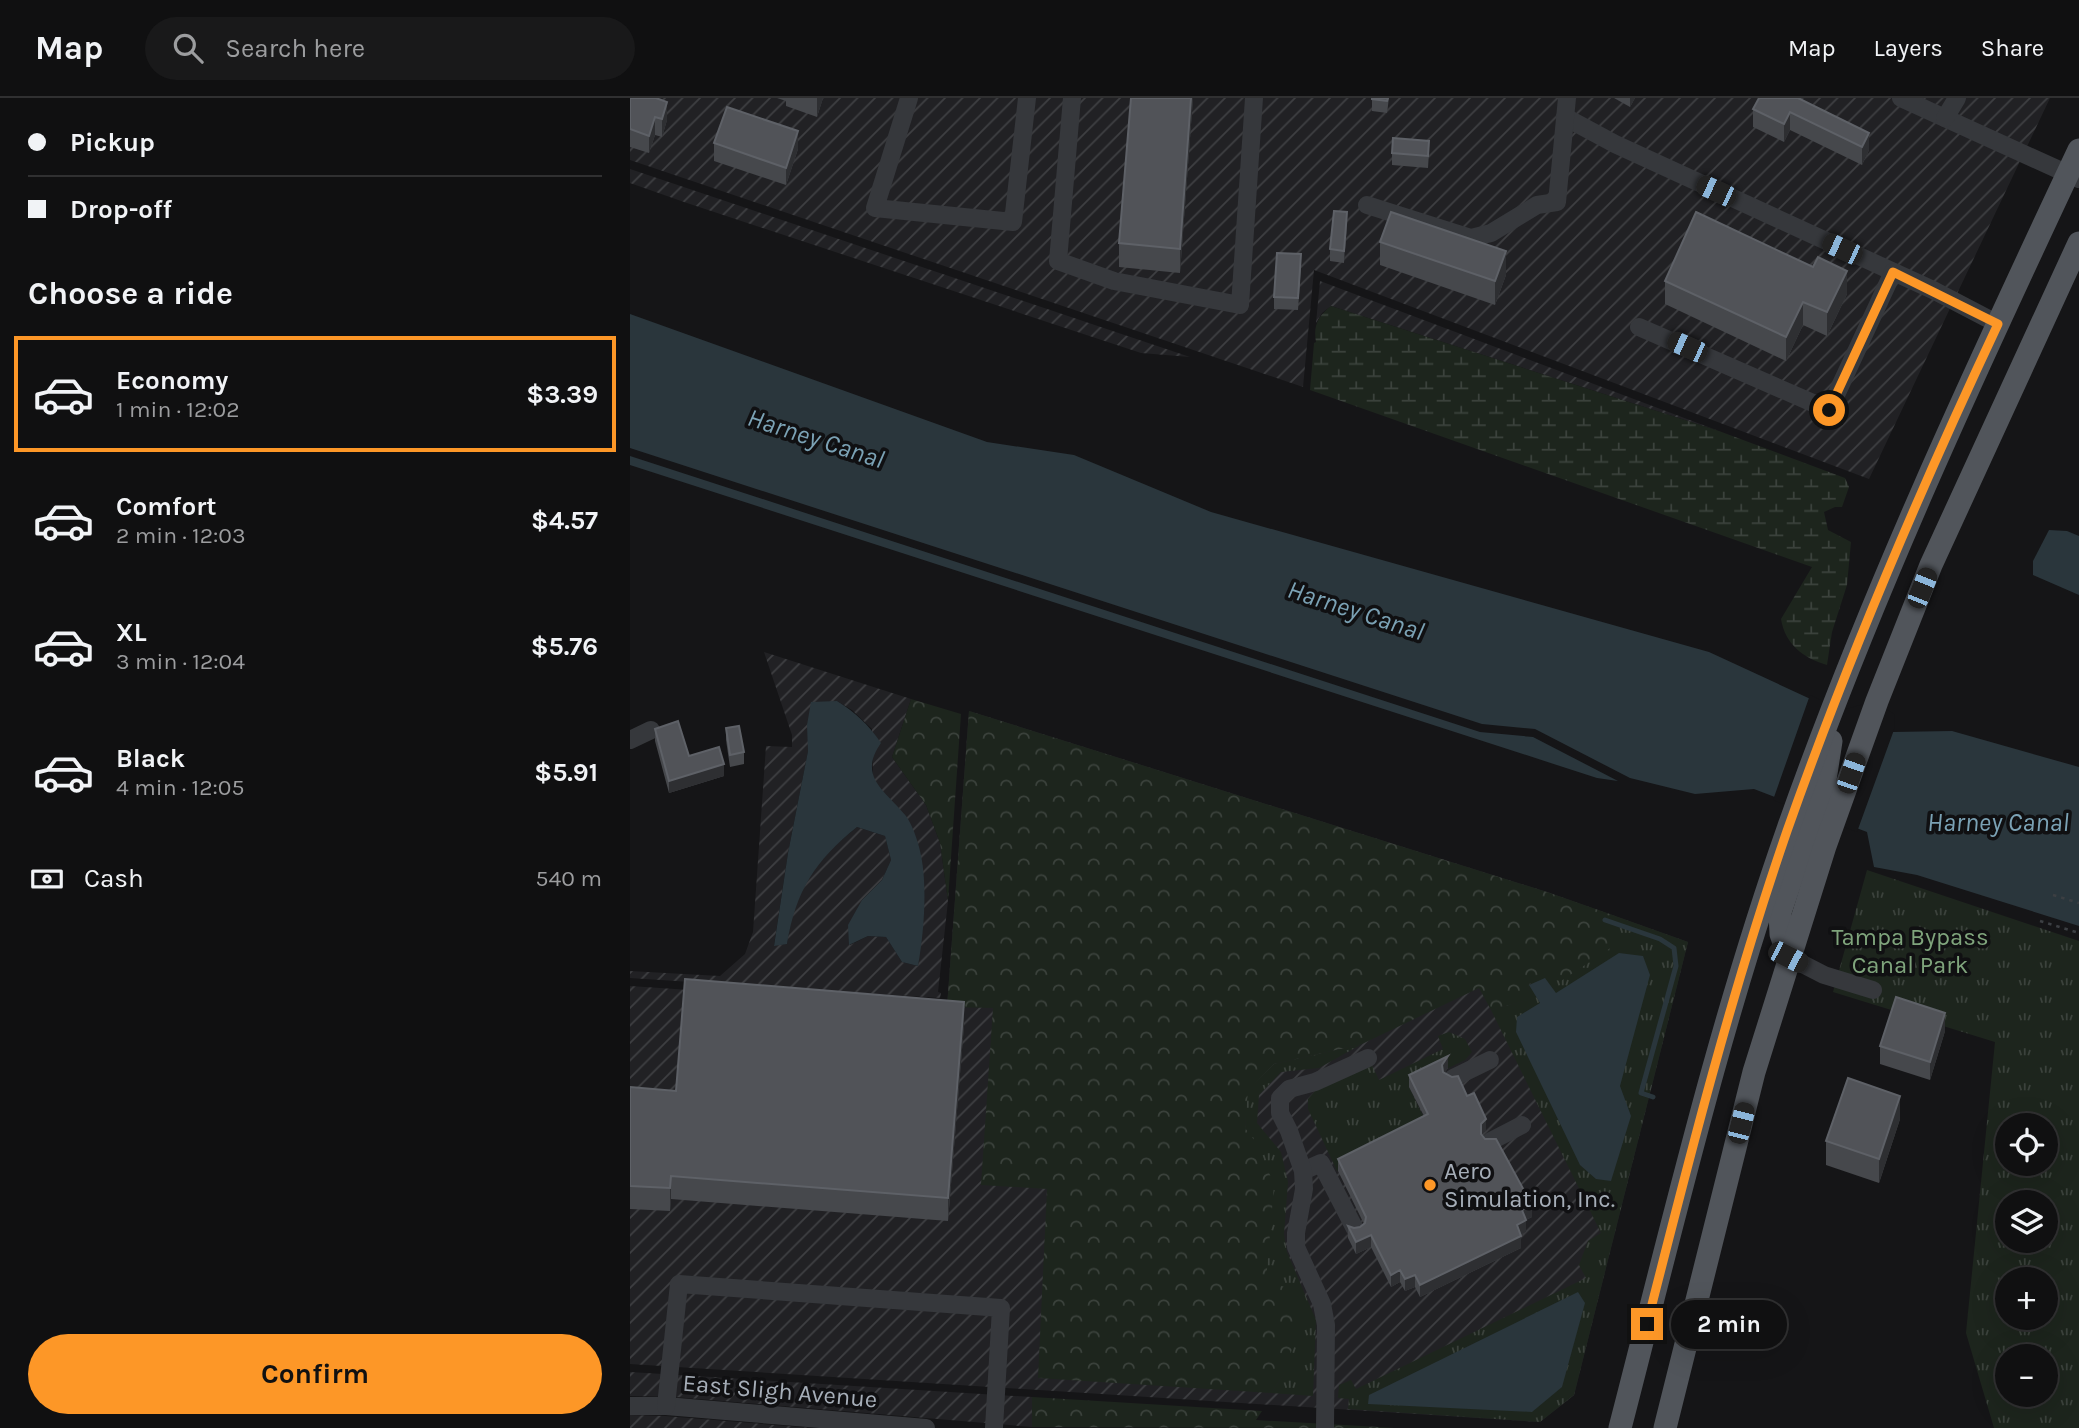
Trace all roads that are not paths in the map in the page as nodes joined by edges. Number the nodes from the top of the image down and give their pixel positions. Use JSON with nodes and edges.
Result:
{"nodes":[{"id":1,"x":909,"y":98,"type":"edge"},
{"id":2,"x":1027,"y":98,"type":"edge"},
{"id":3,"x":1072,"y":98,"type":"edge"},
{"id":4,"x":1254,"y":98,"type":"edge"},
{"id":5,"x":1567,"y":98,"type":"edge"},
{"id":6,"x":1901,"y":98,"type":"edge"},
{"id":7,"x":1957,"y":98,"type":"edge"},
{"id":8,"x":1565,"y":117,"type":"junction"},
{"id":9,"x":1945,"y":118,"type":"junction"},
{"id":10,"x":2079,"y":150,"type":"edge"},
{"id":11,"x":2073,"y":177,"type":"edge"},
{"id":12,"x":1367,"y":205,"type":"dead end"},
{"id":13,"x":2079,"y":243,"type":"edge"},
{"id":14,"x":1893,"y":272,"type":"junction"},
{"id":15,"x":1998,"y":324,"type":"junction"},
{"id":16,"x":1639,"y":327,"type":"dead end"},
{"id":17,"x":651,"y":730,"type":"dead end"},
{"id":18,"x":630,"y":740,"type":"edge"},
{"id":19,"x":1806,"y":838,"type":"junction"},
{"id":20,"x":1788,"y":957,"type":"junction"},
{"id":21,"x":1873,"y":990,"type":"dead end"},
{"id":22,"x":1368,"y":1058,"type":"dead end"},
{"id":23,"x":1490,"y":1060,"type":"dead end"},
{"id":24,"x":1453,"y":1078,"type":"edge"},
{"id":25,"x":1522,"y":1125,"type":"dead end"},
{"id":26,"x":1491,"y":1141,"type":"edge"},
{"id":27,"x":1303,"y":1171,"type":"junction"},
{"id":28,"x":1355,"y":1229,"type":"edge"},
{"id":29,"x":630,"y":1406,"type":"edge"},
{"id":30,"x":666,"y":1406,"type":"junction"},
{"id":31,"x":926,"y":1428,"type":"edge"},
{"id":32,"x":994,"y":1428,"type":"edge"},
{"id":33,"x":1325,"y":1428,"type":"edge"},
{"id":34,"x":1619,"y":1428,"type":"edge"},
{"id":35,"x":1665,"y":1428,"type":"edge"}],
"edges":[{"from":1,"to":2,"type":"street"},
{"from":3,"to":4,"type":"street"},
{"from":5,"to":8,"type":"street"},
{"from":6,"to":9,"type":"street"},
{"from":7,"to":9,"type":"street"},
{"from":8,"to":12,"type":"street"},
{"from":8,"to":14,"type":"street"},
{"from":9,"to":11,"type":"street"},
{"from":10,"to":11,"type":"main road"},
{"from":11,"to":15,"type":"main road"},
{"from":13,"to":19,"type":"main road"},
{"from":14,"to":15,"type":"street"},
{"from":14,"to":16,"type":"street"},
{"from":15,"to":19,"type":"main road"},
{"from":17,"to":18,"type":"street"},
{"from":19,"to":20,"type":"main road"},
{"from":19,"to":34,"type":"main road"},
{"from":20,"to":21,"type":"street"},
{"from":20,"to":35,"type":"main road"},
{"from":22,"to":27,"type":"street"},
{"from":23,"to":24,"type":"street"},
{"from":25,"to":26,"type":"street"},
{"from":27,"to":28,"type":"street"},
{"from":27,"to":33,"type":"street"},
{"from":29,"to":30,"type":"street","name":"East Sligh Avenue"},
{"from":30,"to":31,"type":"street","name":"East Sligh Avenue"},
{"from":30,"to":32,"type":"street"}]}
